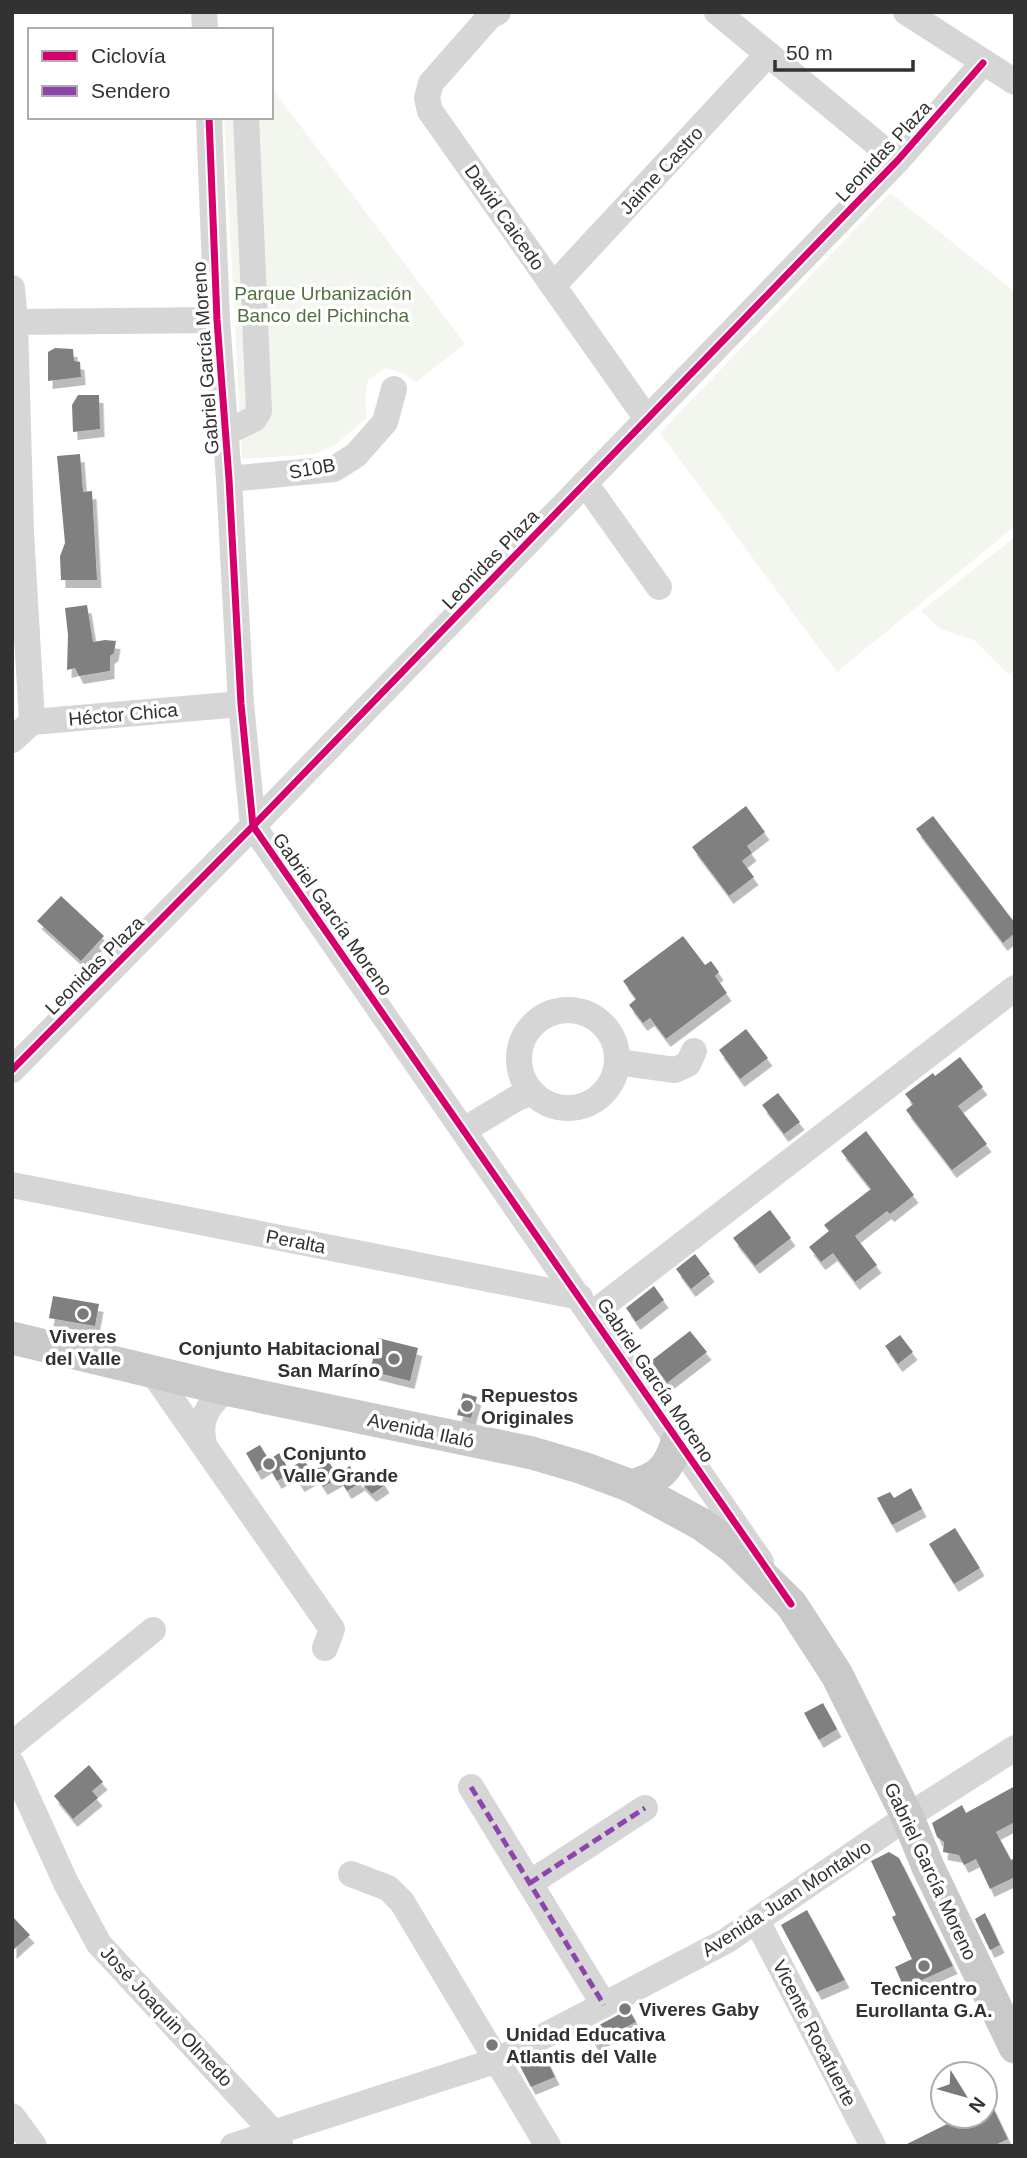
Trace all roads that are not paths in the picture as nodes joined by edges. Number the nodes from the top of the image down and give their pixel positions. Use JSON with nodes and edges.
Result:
{"nodes":[{"id":1,"x":718,"y":12,"type":"edge"},
{"id":2,"x":906,"y":12,"type":"edge"},
{"id":3,"x":494,"y":14,"type":"edge"},
{"id":4,"x":937,"y":22,"type":"edge"},
{"id":5,"x":768,"y":54,"type":"junction"},
{"id":6,"x":983,"y":63,"type":"junction"},
{"id":7,"x":1015,"y":82,"type":"edge"},
{"id":8,"x":209,"y":119,"type":"edge"},
{"id":9,"x":246,"y":119,"type":"edge"},
{"id":10,"x":877,"y":144,"type":"dead end"},
{"id":11,"x":553,"y":286,"type":"junction"},
{"id":12,"x":12,"y":288,"type":"edge"},
{"id":13,"x":217,"y":320,"type":"junction"},
{"id":14,"x":14,"y":322,"type":"edge"},
{"id":15,"x":394,"y":389,"type":"dead end"},
{"id":16,"x":647,"y":419,"type":"junction"},
{"id":17,"x":225,"y":433,"type":"junction"},
{"id":18,"x":229,"y":479,"type":"junction"},
{"id":19,"x":585,"y":483,"type":"junction"},
{"id":20,"x":17,"y":532,"type":"edge"},
{"id":21,"x":659,"y":587,"type":"dead end"},
{"id":22,"x":241,"y":704,"type":"junction"},
{"id":23,"x":32,"y":722,"type":"junction"},
{"id":24,"x":12,"y":740,"type":"edge"},
{"id":25,"x":253,"y":826,"type":"junction"},
{"id":26,"x":1015,"y":988,"type":"edge"},
{"id":27,"x":694,"y":1051,"type":"dead end"},
{"id":28,"x":617,"y":1062,"type":"junction"},
{"id":29,"x":12,"y":1070,"type":"edge"},
{"id":30,"x":531,"y":1093,"type":"junction"},
{"id":31,"x":464,"y":1130,"type":"junction"},
{"id":32,"x":12,"y":1185,"type":"edge"},
{"id":33,"x":586,"y":1306,"type":"junction"},
{"id":34,"x":12,"y":1338,"type":"edge"},
{"id":35,"x":150,"y":1370,"type":"junction"},
{"id":36,"x":225,"y":1389,"type":"junction"},
{"id":37,"x":677,"y":1442,"type":"junction"},
{"id":38,"x":204,"y":1444,"type":"junction"},
{"id":39,"x":631,"y":1486,"type":"junction"},
{"id":40,"x":791,"y":1604,"type":"junction"},
{"id":41,"x":153,"y":1630,"type":"dead end"},
{"id":42,"x":325,"y":1648,"type":"dead end"},
{"id":43,"x":12,"y":1744,"type":"edge"},
{"id":44,"x":1015,"y":1748,"type":"edge"},
{"id":45,"x":12,"y":1764,"type":"edge"},
{"id":46,"x":471,"y":1787,"type":"dead end"},
{"id":47,"x":645,"y":1808,"type":"dead end"},
{"id":48,"x":908,"y":1818,"type":"junction"},
{"id":49,"x":351,"y":1874,"type":"dead end"},
{"id":50,"x":530,"y":1883,"type":"junction"},
{"id":51,"x":757,"y":1921,"type":"junction"},
{"id":52,"x":604,"y":2005,"type":"junction"},
{"id":53,"x":1015,"y":2047,"type":"edge"},
{"id":54,"x":498,"y":2060,"type":"junction"},
{"id":55,"x":12,"y":2116,"type":"edge"},
{"id":56,"x":277,"y":2139,"type":"edge"},
{"id":57,"x":25,"y":2141,"type":"edge"},
{"id":58,"x":233,"y":2146,"type":"edge"},
{"id":59,"x":548,"y":2146,"type":"edge"},
{"id":60,"x":873,"y":2146,"type":"edge"}],
"edges":[{"from":1,"to":5,"type":"street"},
{"from":2,"to":4,"type":"street"},
{"from":3,"to":11,"type":"street","name":"David Caicedo"},
{"from":4,"to":6,"type":"street"},
{"from":5,"to":10,"type":"street"},
{"from":5,"to":11,"type":"street","name":"Jaime Castro"},
{"from":6,"to":7,"type":"street"},
{"from":6,"to":16,"type":"street","name":"Leonidas Plaza"},
{"from":8,"to":13,"type":"street","name":"Gabriel García Moreno"},
{"from":9,"to":17,"type":"street"},
{"from":11,"to":16,"type":"street","name":"David Caicedo"},
{"from":12,"to":14,"type":"street"},
{"from":13,"to":14,"type":"street"},
{"from":13,"to":17,"type":"street","name":"Gabriel García Moreno"},
{"from":14,"to":20,"type":"street"},
{"from":15,"to":18,"type":"street","name":"S10B"},
{"from":16,"to":19,"type":"street","name":"Leonidas Plaza"},
{"from":17,"to":18,"type":"street","name":"Gabriel García Moreno"},
{"from":18,"to":22,"type":"street","name":"Gabriel García Moreno"},
{"from":19,"to":21,"type":"street"},
{"from":19,"to":25,"type":"street","name":"Leonidas Plaza"},
{"from":20,"to":23,"type":"street"},
{"from":22,"to":23,"type":"street","name":"Héctor Chica"},
{"from":22,"to":25,"type":"street","name":"Gabriel García Moreno"},
{"from":23,"to":24,"type":"street"},
{"from":25,"to":29,"type":"street","name":"Leonidas Plaza"},
{"from":25,"to":31,"type":"street","name":"Gabriel García Moreno"},
{"from":26,"to":33,"type":"street"},
{"from":27,"to":28,"type":"street"},
{"from":28,"to":30,"type":"street"},
{"from":28,"to":30,"type":"street"},
{"from":30,"to":31,"type":"street"},
{"from":31,"to":33,"type":"street","name":"Gabriel García Moreno"},
{"from":32,"to":33,"type":"street","name":"Peralta"},
{"from":33,"to":37,"type":"street","name":"Gabriel García Moreno"},
{"from":34,"to":35,"type":"main road","name":"Avenida Ilaló"},
{"from":35,"to":36,"type":"main road","name":"Avenida Ilaló"},
{"from":35,"to":38,"type":"street"},
{"from":36,"to":38,"type":"street"},
{"from":36,"to":39,"type":"main road","name":"Avenida Ilaló"},
{"from":37,"to":39,"type":"main road"},
{"from":37,"to":40,"type":"street","name":"Gabriel García Moreno"},
{"from":38,"to":42,"type":"street"},
{"from":39,"to":40,"type":"main road","name":"Avenida Ilaló"},
{"from":40,"to":48,"type":"main road","name":"Gabriel García Moreno"},
{"from":41,"to":43,"type":"street"},
{"from":44,"to":48,"type":"street","name":"Avenida Juan Montalvo"},
{"from":45,"to":56,"type":"street","name":"José Joaquin Olmedo"},
{"from":46,"to":50,"type":"street"},
{"from":47,"to":50,"type":"street"},
{"from":48,"to":51,"type":"street","name":"Avenida Juan Montalvo"},
{"from":48,"to":53,"type":"main road","name":"Gabriel García Moreno"},
{"from":49,"to":54,"type":"street"},
{"from":50,"to":52,"type":"street"},
{"from":51,"to":52,"type":"street","name":"Avenida Juan Montalvo"},
{"from":51,"to":60,"type":"street","name":"Vicente Rocafuerte"},
{"from":52,"to":54,"type":"street","name":"Avenida Juan Montalvo"},
{"from":54,"to":56,"type":"street","name":"Avenida Juan Montalvo"},
{"from":54,"to":59,"type":"street"},
{"from":55,"to":57,"type":"street"},
{"from":56,"to":58,"type":"street","name":"Avenida Juan Montalvo"}]}
